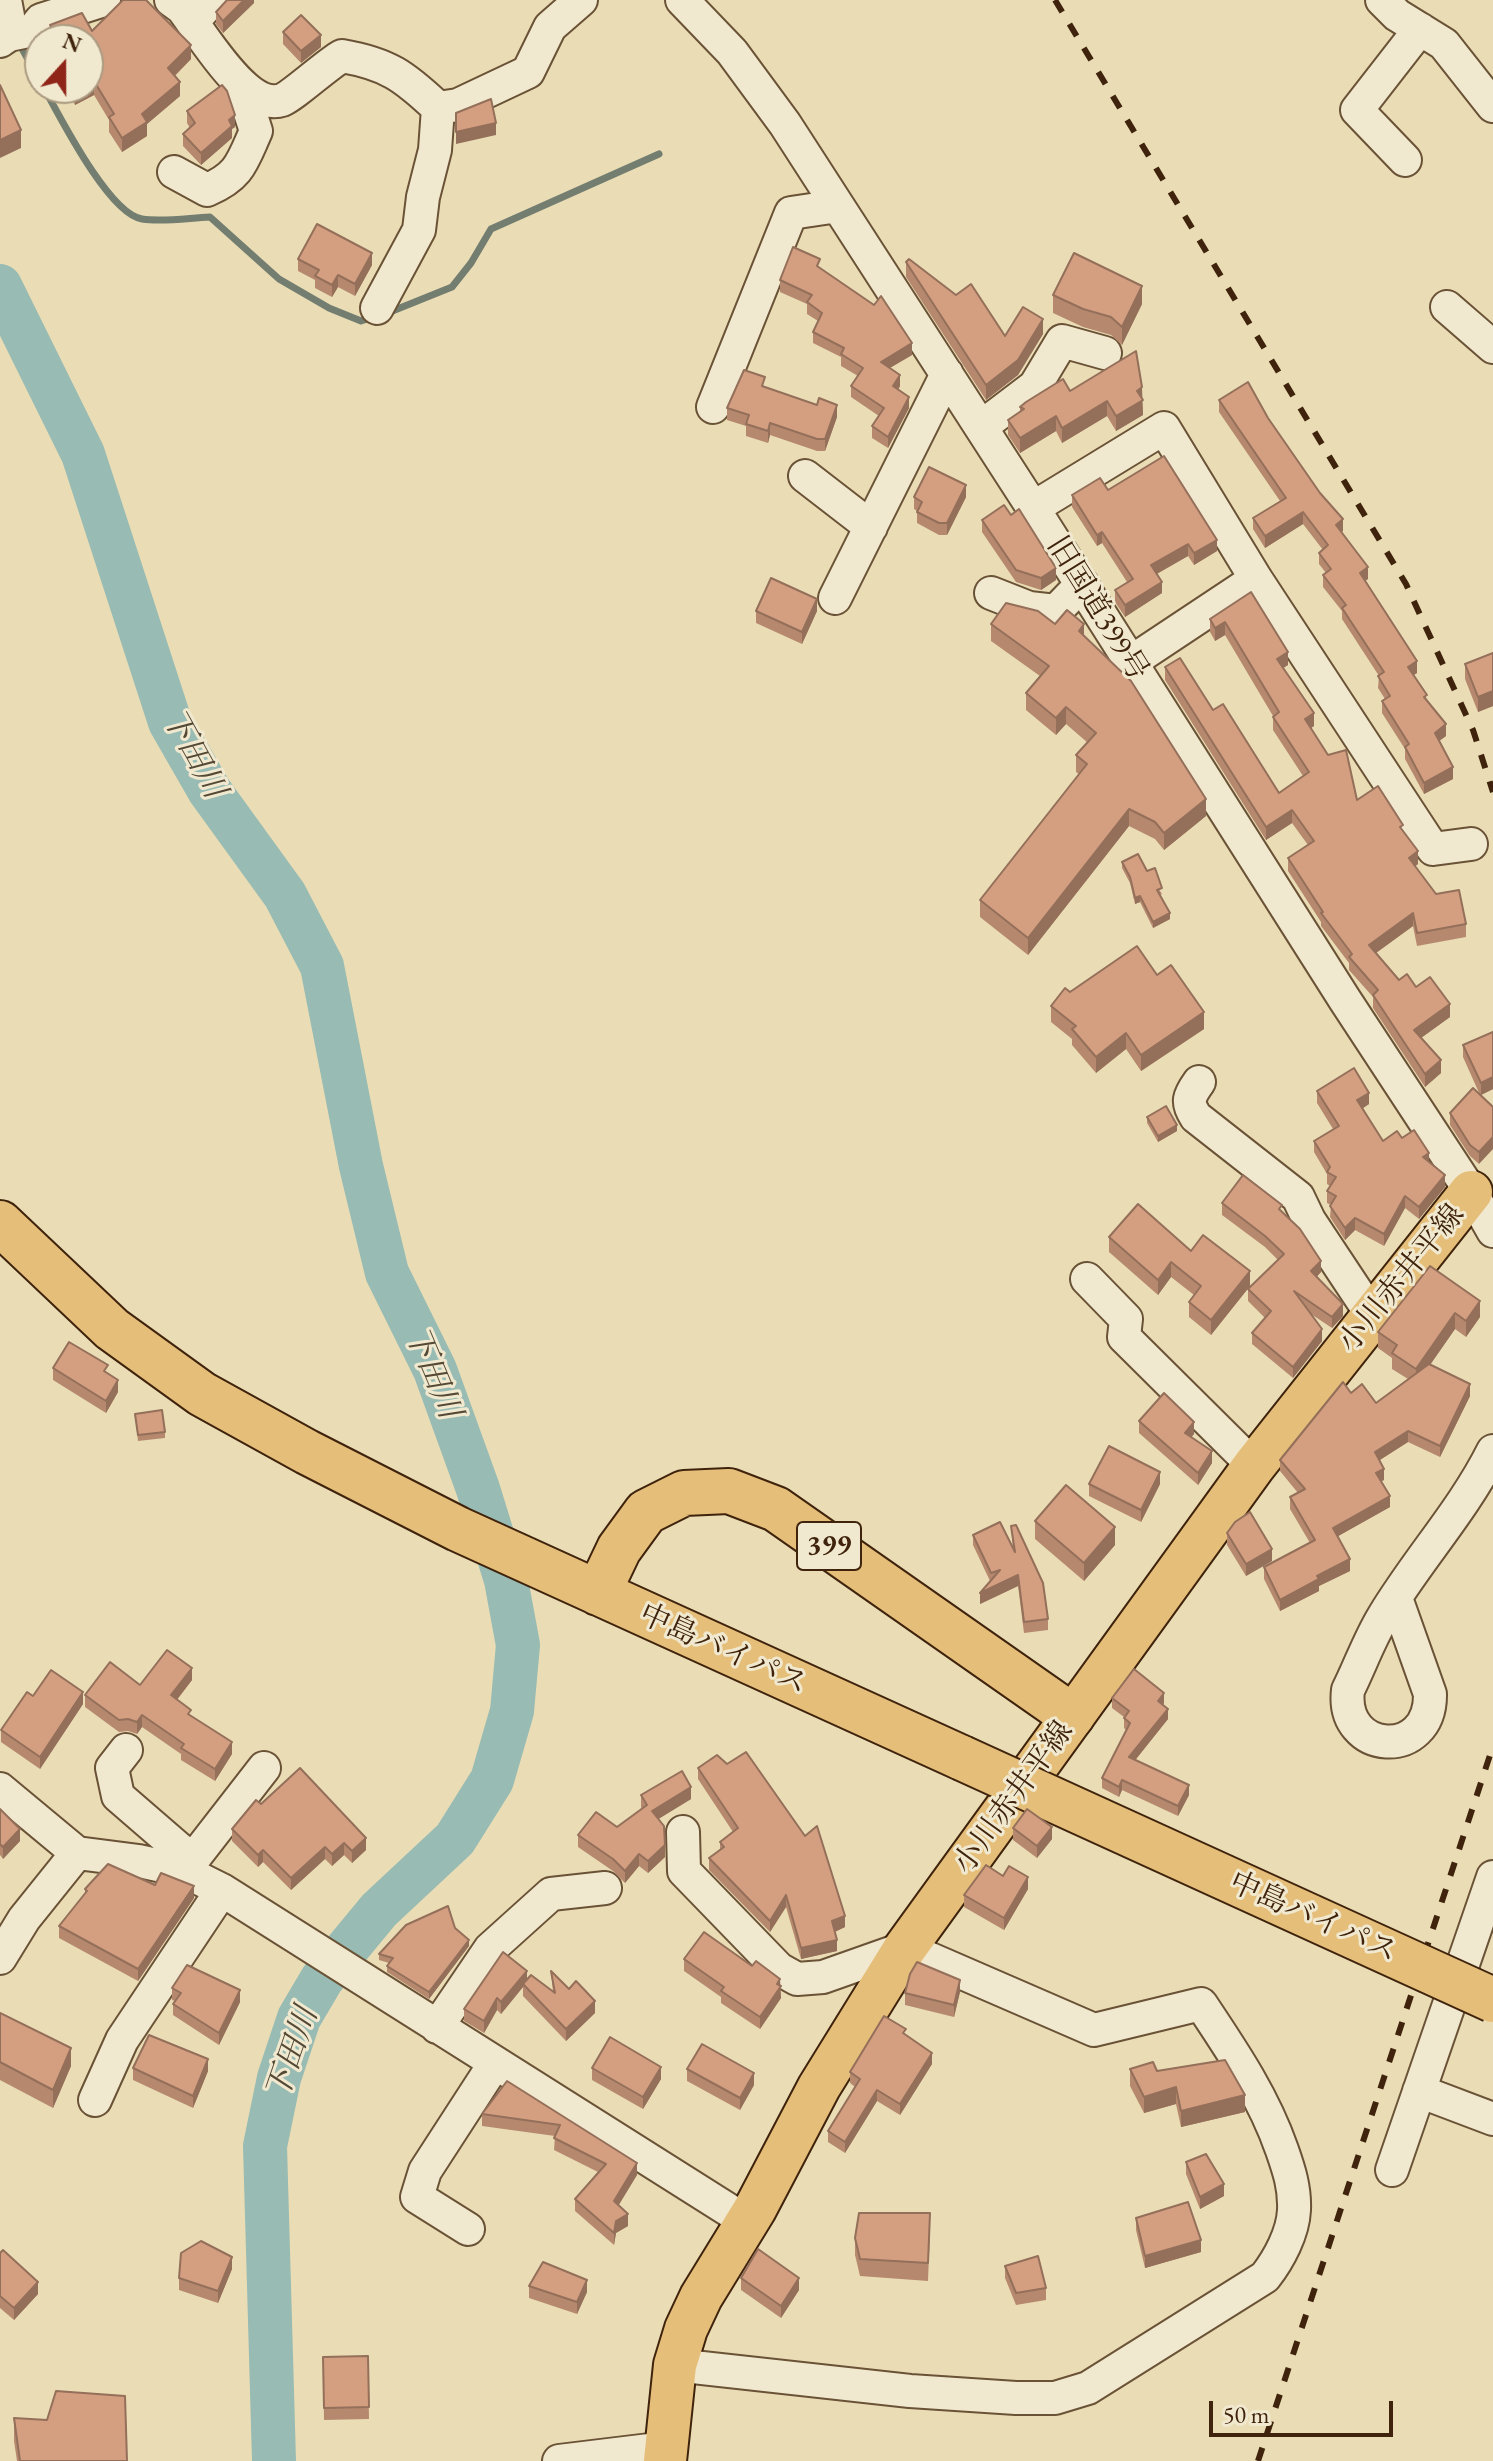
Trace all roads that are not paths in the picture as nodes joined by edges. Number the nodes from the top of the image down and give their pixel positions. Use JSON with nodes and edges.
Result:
{"nodes":[{"id":1,"x":5,"y":0,"type":"edge"},
{"id":2,"x":104,"y":0,"type":"edge"},
{"id":3,"x":581,"y":0,"type":"edge"},
{"id":4,"x":682,"y":0,"type":"edge"},
{"id":5,"x":1382,"y":0,"type":"edge"},
{"id":6,"x":192,"y":7,"type":"edge"},
{"id":7,"x":1420,"y":29,"type":"junction"},
{"id":8,"x":242,"y":88,"type":"junction"},
{"id":9,"x":1493,"y":106,"type":"edge"},
{"id":10,"x":438,"y":108,"type":"junction"},
{"id":11,"x":1405,"y":160,"type":"dead end"},
{"id":12,"x":174,"y":172,"type":"dead end"},
{"id":13,"x":838,"y":206,"type":"junction"},
{"id":14,"x":1447,"y":307,"type":"dead end"},
{"id":15,"x":377,"y":308,"type":"dead end"},
{"id":16,"x":1493,"y":347,"type":"edge"},
{"id":17,"x":1105,"y":353,"type":"dead end"},
{"id":18,"x":947,"y":374,"type":"junction"},
{"id":19,"x":713,"y":407,"type":"dead end"},
{"id":20,"x":981,"y":427,"type":"junction"},
{"id":21,"x":805,"y":476,"type":"dead end"},
{"id":22,"x":1033,"y":508,"type":"junction"},
{"id":23,"x":871,"y":527,"type":"junction"},
{"id":24,"x":1256,"y":579,"type":"junction"},
{"id":25,"x":1082,"y":584,"type":"junction"},
{"id":26,"x":991,"y":593,"type":"dead end"},
{"id":27,"x":835,"y":598,"type":"dead end"},
{"id":28,"x":1131,"y":662,"type":"junction"},
{"id":29,"x":1471,"y":844,"type":"dead end"},
{"id":30,"x":1199,"y":1082,"type":"dead end"},
{"id":31,"x":1482,"y":1184,"type":"edge"},
{"id":32,"x":0,"y":1223,"type":"edge"},
{"id":33,"x":1493,"y":1231,"type":"edge"},
{"id":34,"x":1087,"y":1279,"type":"dead end"},
{"id":35,"x":1372,"y":1315,"type":"junction"},
{"id":36,"x":1493,"y":1451,"type":"edge"},
{"id":37,"x":1254,"y":1466,"type":"junction"},
{"id":38,"x":598,"y":1593,"type":"junction"},
{"id":39,"x":1396,"y":1598,"type":"dead end"},
{"id":40,"x":1072,"y":1716,"type":"junction"},
{"id":41,"x":126,"y":1750,"type":"dead end"},
{"id":42,"x":264,"y":1768,"type":"dead end"},
{"id":43,"x":0,"y":1789,"type":"edge"},
{"id":44,"x":683,"y":1832,"type":"dead end"},
{"id":45,"x":77,"y":1853,"type":"junction"},
{"id":46,"x":188,"y":1866,"type":"junction"},
{"id":47,"x":1493,"y":1877,"type":"edge"},
{"id":48,"x":605,"y":1888,"type":"dead end"},
{"id":49,"x":222,"y":1890,"type":"junction"},
{"id":50,"x":905,"y":1948,"type":"junction"},
{"id":51,"x":0,"y":1958,"type":"edge"},
{"id":52,"x":1493,"y":2000,"type":"edge"},
{"id":53,"x":437,"y":2027,"type":"junction"},
{"id":54,"x":495,"y":2063,"type":"junction"},
{"id":55,"x":1419,"y":2091,"type":"junction"},
{"id":56,"x":95,"y":2100,"type":"dead end"},
{"id":57,"x":1493,"y":2119,"type":"edge"},
{"id":58,"x":1392,"y":2170,"type":"dead end"},
{"id":59,"x":746,"y":2221,"type":"junction"},
{"id":60,"x":468,"y":2229,"type":"dead end"},
{"id":61,"x":675,"y":2365,"type":"junction"},
{"id":62,"x":666,"y":2455,"type":"edge"},
{"id":63,"x":559,"y":2461,"type":"edge"}],
"edges":[{"from":1,"to":2,"type":"street"},
{"from":3,"to":10,"type":"street"},
{"from":4,"to":13,"type":"street","name":"旧国道399号"},
{"from":5,"to":7,"type":"street"},
{"from":6,"to":8,"type":"street"},
{"from":7,"to":9,"type":"street"},
{"from":7,"to":11,"type":"street"},
{"from":8,"to":10,"type":"street"},
{"from":8,"to":12,"type":"street"},
{"from":10,"to":15,"type":"street"},
{"from":13,"to":18,"type":"street","name":"旧国道399号"},
{"from":13,"to":19,"type":"street"},
{"from":14,"to":16,"type":"street"},
{"from":17,"to":20,"type":"street"},
{"from":18,"to":20,"type":"street","name":"旧国道399号"},
{"from":18,"to":23,"type":"street"},
{"from":20,"to":22,"type":"street","name":"旧国道399号"},
{"from":21,"to":23,"type":"street"},
{"from":22,"to":24,"type":"street"},
{"from":22,"to":25,"type":"street","name":"旧国道399号"},
{"from":23,"to":27,"type":"street"},
{"from":24,"to":28,"type":"street"},
{"from":24,"to":29,"type":"street"},
{"from":25,"to":26,"type":"street"},
{"from":25,"to":28,"type":"street","name":"旧国道399号"},
{"from":28,"to":31,"type":"street","name":"旧国道399号"},
{"from":30,"to":35,"type":"street"},
{"from":31,"to":33,"type":"street","name":"旧国道399号"},
{"from":31,"to":35,"type":"main road","name":"小川赤井平線"},
{"from":32,"to":38,"type":"highway","name":"中島バイパス"},
{"from":34,"to":37,"type":"street"},
{"from":35,"to":37,"type":"main road","name":"小川赤井平線"},
{"from":36,"to":39,"type":"street"},
{"from":37,"to":40,"type":"main road","name":"小川赤井平線"},
{"from":38,"to":40,"type":"highway","number":"399"},
{"from":38,"to":52,"type":"highway","name":"中島バイパス","bridge":true},
{"from":40,"to":50,"type":"main road","name":"小川赤井平線"},
{"from":41,"to":46,"type":"street"},
{"from":42,"to":46,"type":"street"},
{"from":43,"to":45,"type":"street"},
{"from":44,"to":50,"type":"street"},
{"from":45,"to":46,"type":"street"},
{"from":45,"to":51,"type":"street"},
{"from":46,"to":49,"type":"street"},
{"from":47,"to":55,"type":"street"},
{"from":48,"to":53,"type":"street"},
{"from":49,"to":53,"type":"street"},
{"from":49,"to":56,"type":"street"},
{"from":50,"to":59,"type":"main road","name":"小川赤井平線"},
{"from":50,"to":61,"type":"street"},
{"from":53,"to":54,"type":"street"},
{"from":54,"to":59,"type":"street"},
{"from":54,"to":60,"type":"street"},
{"from":55,"to":57,"type":"street"},
{"from":55,"to":58,"type":"street"},
{"from":59,"to":61,"type":"main road","name":"小川赤井平線"},
{"from":61,"to":62,"type":"main road","name":"小川赤井平線"},
{"from":62,"to":63,"type":"street"}]}
